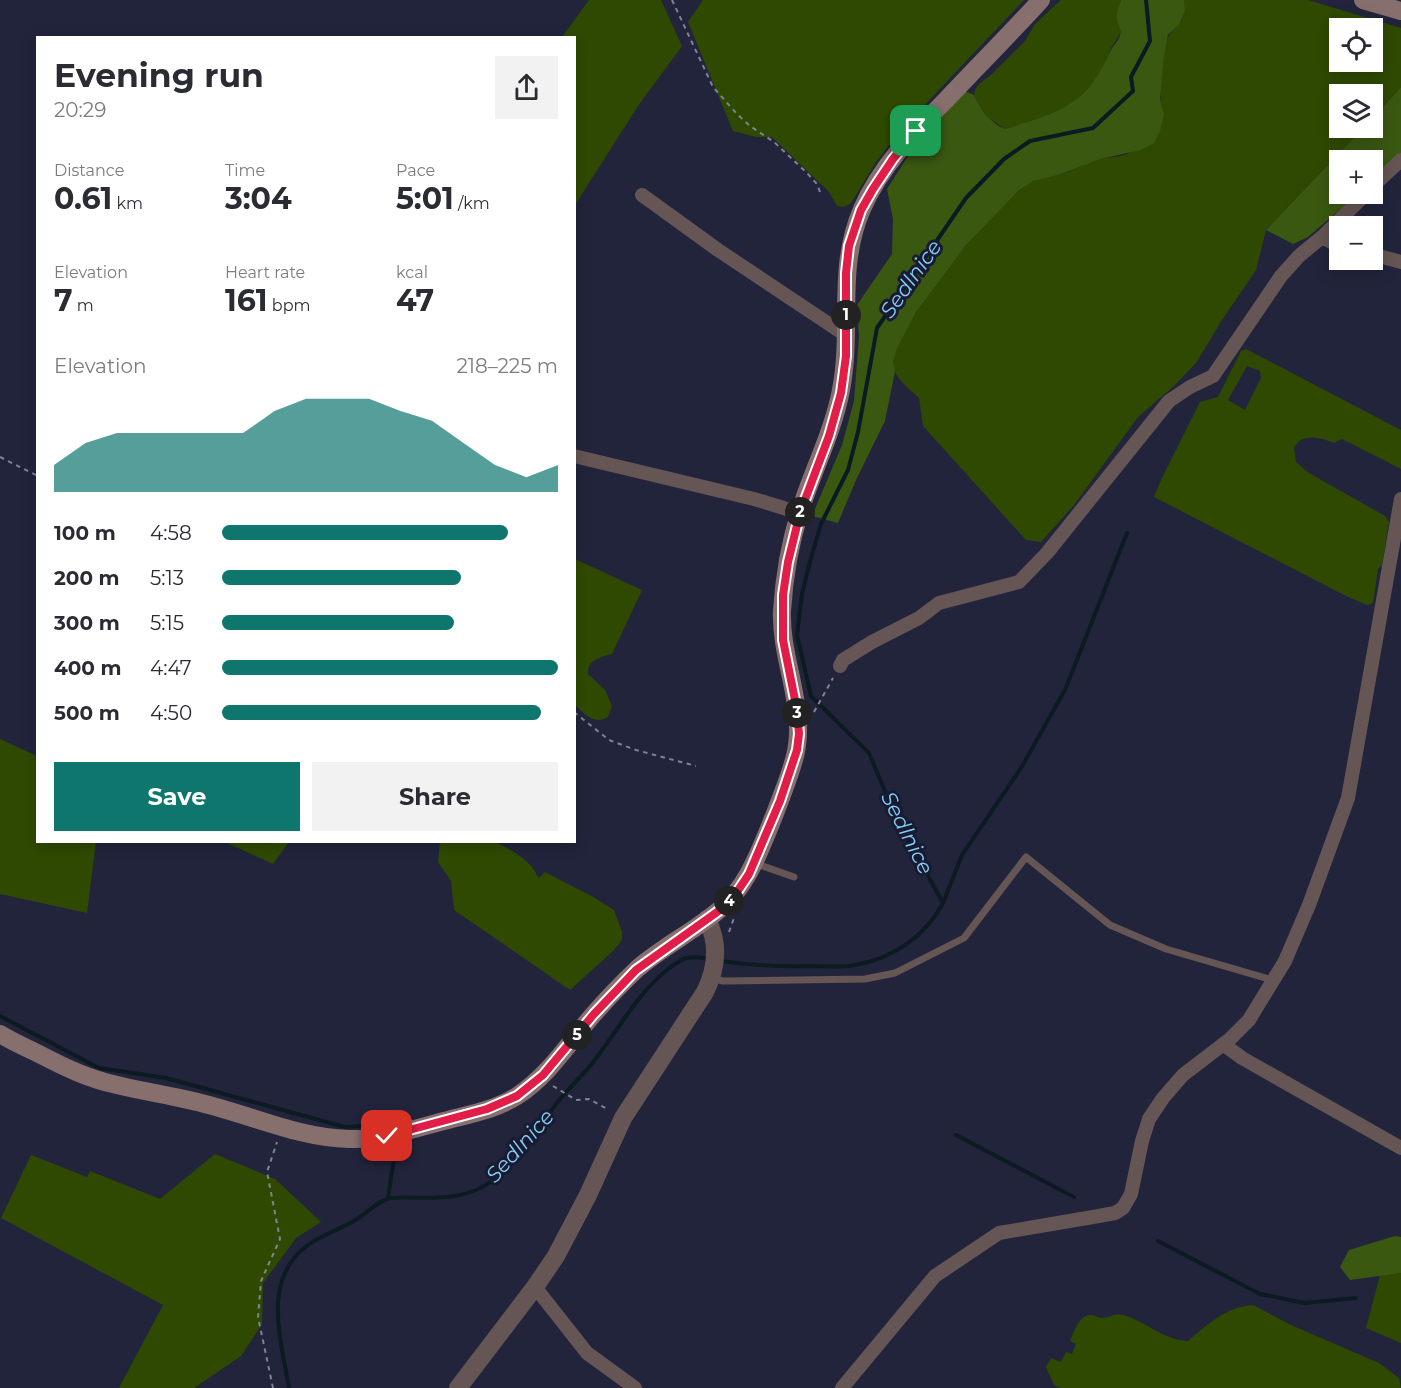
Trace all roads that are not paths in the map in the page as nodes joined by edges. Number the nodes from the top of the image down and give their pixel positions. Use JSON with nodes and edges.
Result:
{"nodes":[{"id":1,"x":1041,"y":0,"type":"edge"},
{"id":2,"x":1363,"y":0,"type":"edge"},
{"id":3,"x":1401,"y":11,"type":"edge"},
{"id":4,"x":1401,"y":159,"type":"edge"},
{"id":5,"x":1383,"y":176,"type":"edge"},
{"id":6,"x":642,"y":195,"type":"dead end"},
{"id":7,"x":1356,"y":204,"type":"edge"},
{"id":8,"x":1322,"y":237,"type":"junction"},
{"id":9,"x":1329,"y":241,"type":"edge"},
{"id":10,"x":1383,"y":257,"type":"edge"},
{"id":11,"x":1401,"y":262,"type":"edge"},
{"id":12,"x":846,"y":336,"type":"junction"},
{"id":13,"x":576,"y":456,"type":"edge"},
{"id":14,"x":1401,"y":500,"type":"edge"},
{"id":15,"x":800,"y":513,"type":"junction"},
{"id":16,"x":840,"y":666,"type":"dead end"},
{"id":17,"x":754,"y":863,"type":"junction"},
{"id":18,"x":794,"y":877,"type":"dead end"},
{"id":19,"x":707,"y":920,"type":"junction"},
{"id":20,"x":713,"y":975,"type":"junction"},
{"id":21,"x":1272,"y":980,"type":"junction"},
{"id":22,"x":2,"y":1040,"type":"edge"},
{"id":23,"x":1223,"y":1044,"type":"junction"},
{"id":24,"x":1401,"y":1148,"type":"edge"},
{"id":25,"x":535,"y":1287,"type":"junction"},
{"id":26,"x":458,"y":1388,"type":"edge"},
{"id":27,"x":634,"y":1388,"type":"edge"},
{"id":28,"x":842,"y":1388,"type":"edge"}],
"edges":[{"from":1,"to":12,"type":"main road"},
{"from":2,"to":3,"type":"main road"},
{"from":4,"to":5,"type":"street"},
{"from":6,"to":12,"type":"street"},
{"from":7,"to":8,"type":"street"},
{"from":8,"to":9,"type":"street"},
{"from":8,"to":16,"type":"street"},
{"from":10,"to":11,"type":"street"},
{"from":12,"to":15,"type":"main road"},
{"from":13,"to":15,"type":"street"},
{"from":14,"to":21,"type":"street"},
{"from":15,"to":17,"type":"main road"},
{"from":17,"to":18,"type":"lane"},
{"from":17,"to":19,"type":"main road"},
{"from":19,"to":20,"type":"street"},
{"from":19,"to":22,"type":"main road"},
{"from":20,"to":21,"type":"lane"},
{"from":20,"to":25,"type":"street"},
{"from":21,"to":23,"type":"street"},
{"from":23,"to":24,"type":"street"},
{"from":23,"to":28,"type":"street"},
{"from":25,"to":26,"type":"street"},
{"from":25,"to":27,"type":"street"}]}
